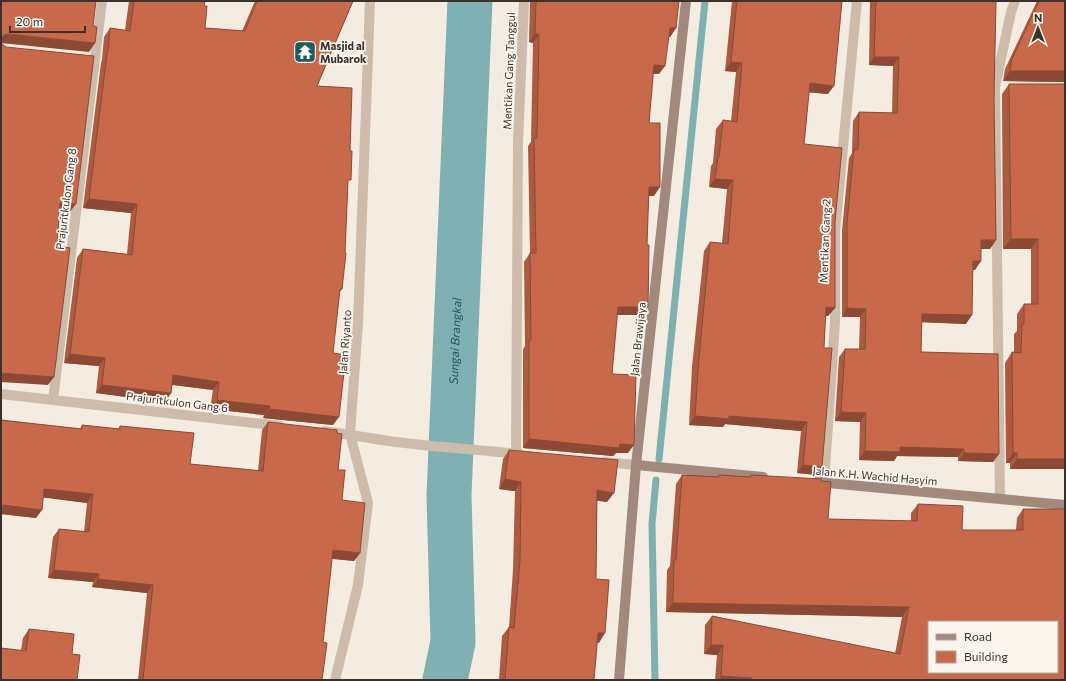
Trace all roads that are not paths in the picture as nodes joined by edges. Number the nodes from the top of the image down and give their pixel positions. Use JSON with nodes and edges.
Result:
{"nodes":[{"id":1,"x":102,"y":1,"type":"edge"},
{"id":2,"x":370,"y":1,"type":"edge"},
{"id":3,"x":524,"y":1,"type":"edge"},
{"id":4,"x":686,"y":1,"type":"edge"},
{"id":5,"x":856,"y":1,"type":"edge"},
{"id":6,"x":1015,"y":1,"type":"edge"},
{"id":7,"x":1,"y":394,"type":"edge"},
{"id":8,"x":53,"y":400,"type":"junction"},
{"id":9,"x":288,"y":427,"type":"edge"},
{"id":10,"x":311,"y":429,"type":"edge"},
{"id":11,"x":350,"y":434,"type":"junction"},
{"id":12,"x":516,"y":453,"type":"junction"},
{"id":13,"x":531,"y":455,"type":"edge"},
{"id":14,"x":591,"y":461,"type":"edge"},
{"id":15,"x":636,"y":465,"type":"junction"},
{"id":16,"x":770,"y":478,"type":"edge"},
{"id":17,"x":808,"y":481,"type":"edge"},
{"id":18,"x":824,"y":483,"type":"junction"},
{"id":19,"x":1000,"y":499,"type":"junction"},
{"id":20,"x":1065,"y":505,"type":"edge"},
{"id":21,"x":335,"y":680,"type":"edge"},
{"id":22,"x":619,"y":680,"type":"edge"}],
"edges":[{"from":1,"to":8,"type":"street","name":"Prajuritkulon Gang 8"},
{"from":2,"to":11,"type":"street","name":"Jalan Riyanto"},
{"from":3,"to":12,"type":"street","name":"Mentikan Gang Tanggul"},
{"from":4,"to":15,"type":"main road","name":"Jalan Brawijaya"},
{"from":5,"to":18,"type":"street","name":"Mentikan Gang 2"},
{"from":6,"to":19,"type":"street"},
{"from":7,"to":8,"type":"street","name":"Prajuritkulon Gang 6"},
{"from":8,"to":9,"type":"street","name":"Prajuritkulon Gang 6"},
{"from":10,"to":11,"type":"street"},
{"from":11,"to":12,"type":"street"},
{"from":11,"to":21,"type":"street","name":"Jalan Riyanto"},
{"from":12,"to":13,"type":"street"},
{"from":14,"to":15,"type":"street"},
{"from":15,"to":16,"type":"main road"},
{"from":15,"to":22,"type":"main road","name":"Jalan Brawijaya"},
{"from":17,"to":18,"type":"main road","name":"Jalan K.H. Wachid Hasyim"},
{"from":18,"to":19,"type":"main road","name":"Jalan K.H. Wachid Hasyim"},
{"from":19,"to":20,"type":"main road","name":"Jalan K.H. Wachid Hasyim"}]}
